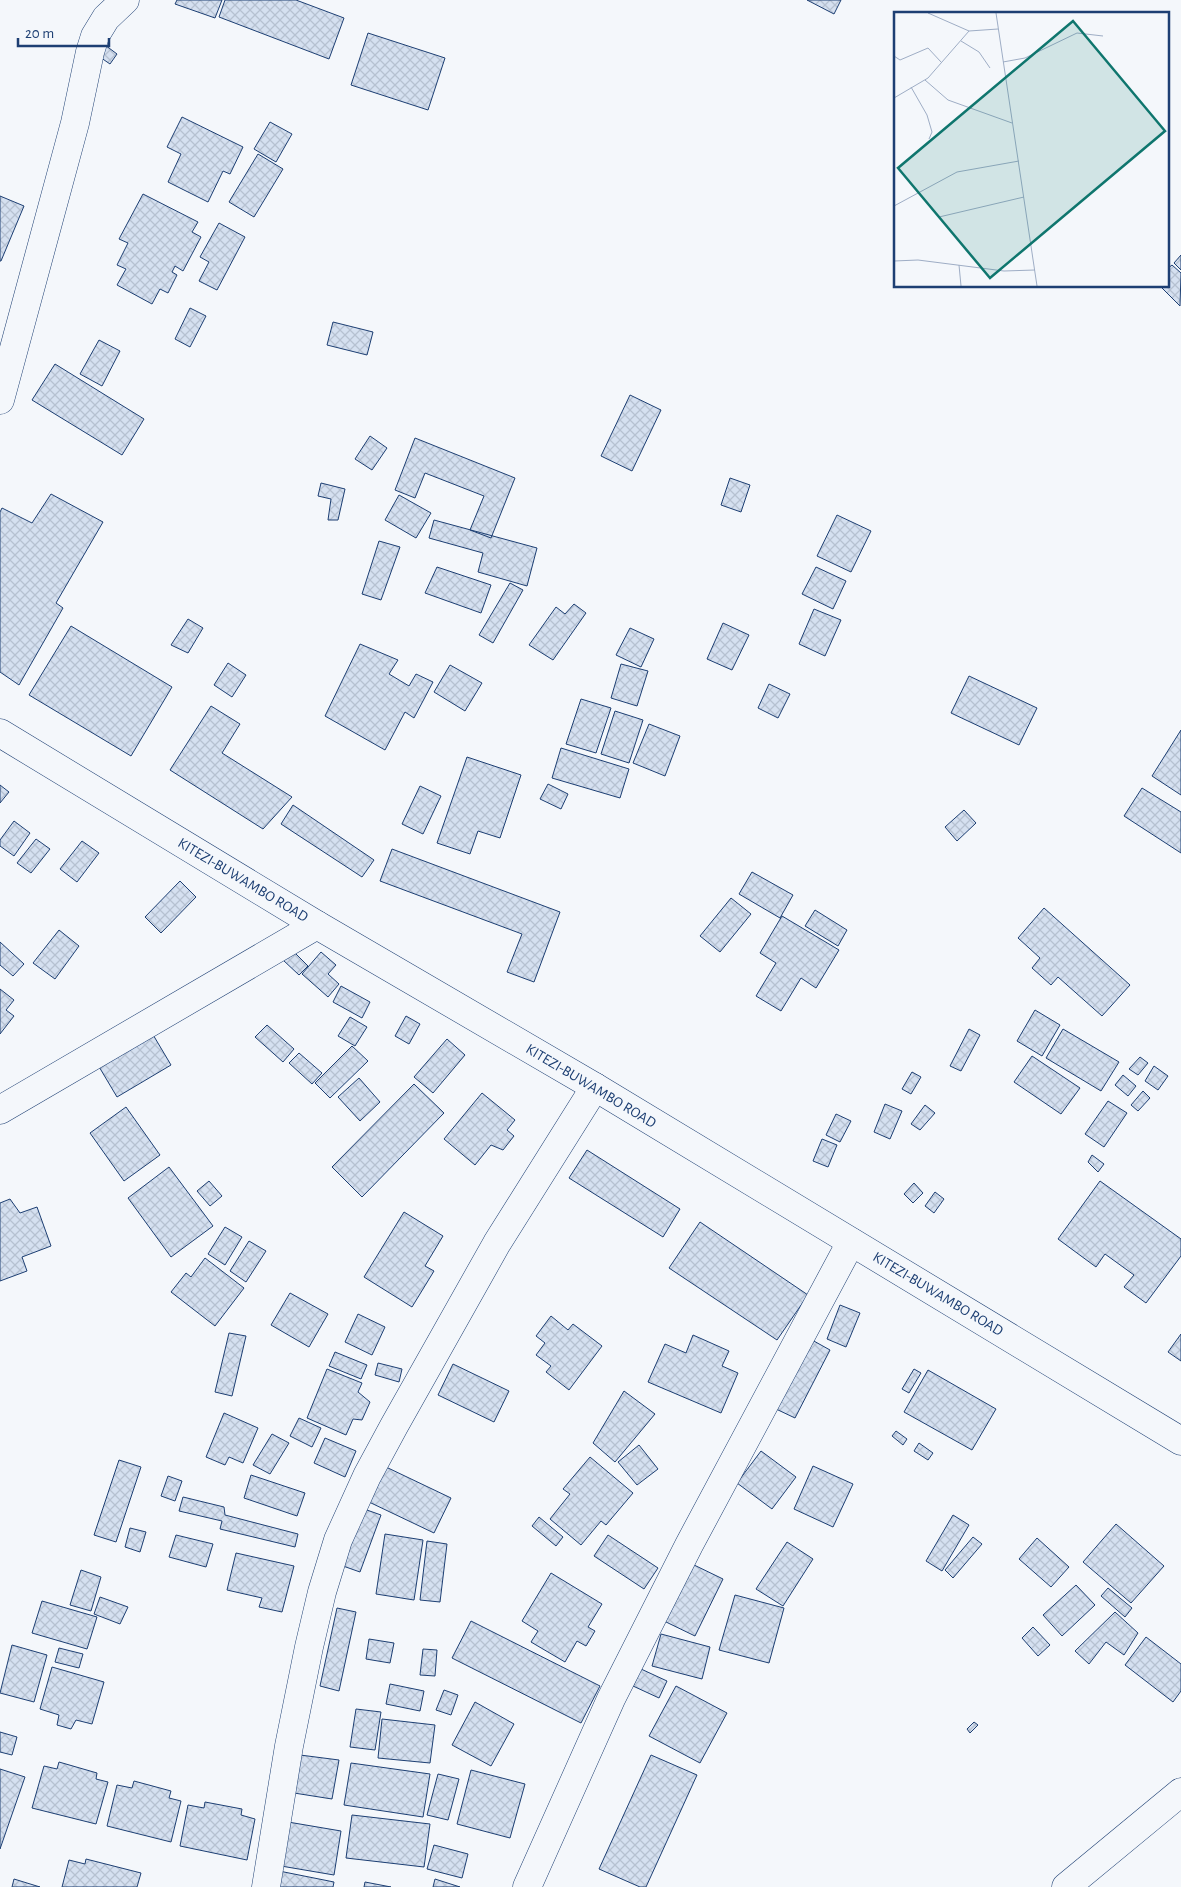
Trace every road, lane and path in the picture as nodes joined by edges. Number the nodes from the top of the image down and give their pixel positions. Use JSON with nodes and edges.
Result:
{"nodes":[{"id":1,"x":125,"y":0,"type":"edge"},
{"id":2,"x":0,"y":400,"type":"edge"},
{"id":3,"x":0,"y":732,"type":"edge"},
{"id":4,"x":317,"y":925,"type":"junction"},
{"id":5,"x":595,"y":1087,"type":"junction"},
{"id":6,"x":0,"y":1110,"type":"edge"},
{"id":7,"x":851,"y":1242,"type":"junction"},
{"id":8,"x":1181,"y":1441,"type":"edge"},
{"id":9,"x":1181,"y":1792,"type":"edge"},
{"id":10,"x":266,"y":1887,"type":"edge"},
{"id":11,"x":528,"y":1887,"type":"edge"},
{"id":12,"x":1066,"y":1887,"type":"edge"}],
"edges":[{"from":1,"to":2,"type":"street"},
{"from":3,"to":4,"type":"street","name":"KITEZI-BUWAMBO ROAD"},
{"from":4,"to":5,"type":"street","name":"KITEZI-BUWAMBO ROAD"},
{"from":4,"to":6,"type":"street"},
{"from":5,"to":7,"type":"street","name":"KITEZI-BUWAMBO ROAD"},
{"from":5,"to":10,"type":"street"},
{"from":7,"to":8,"type":"street","name":"KITEZI-BUWAMBO ROAD"},
{"from":7,"to":11,"type":"street"},
{"from":9,"to":12,"type":"street"}]}
